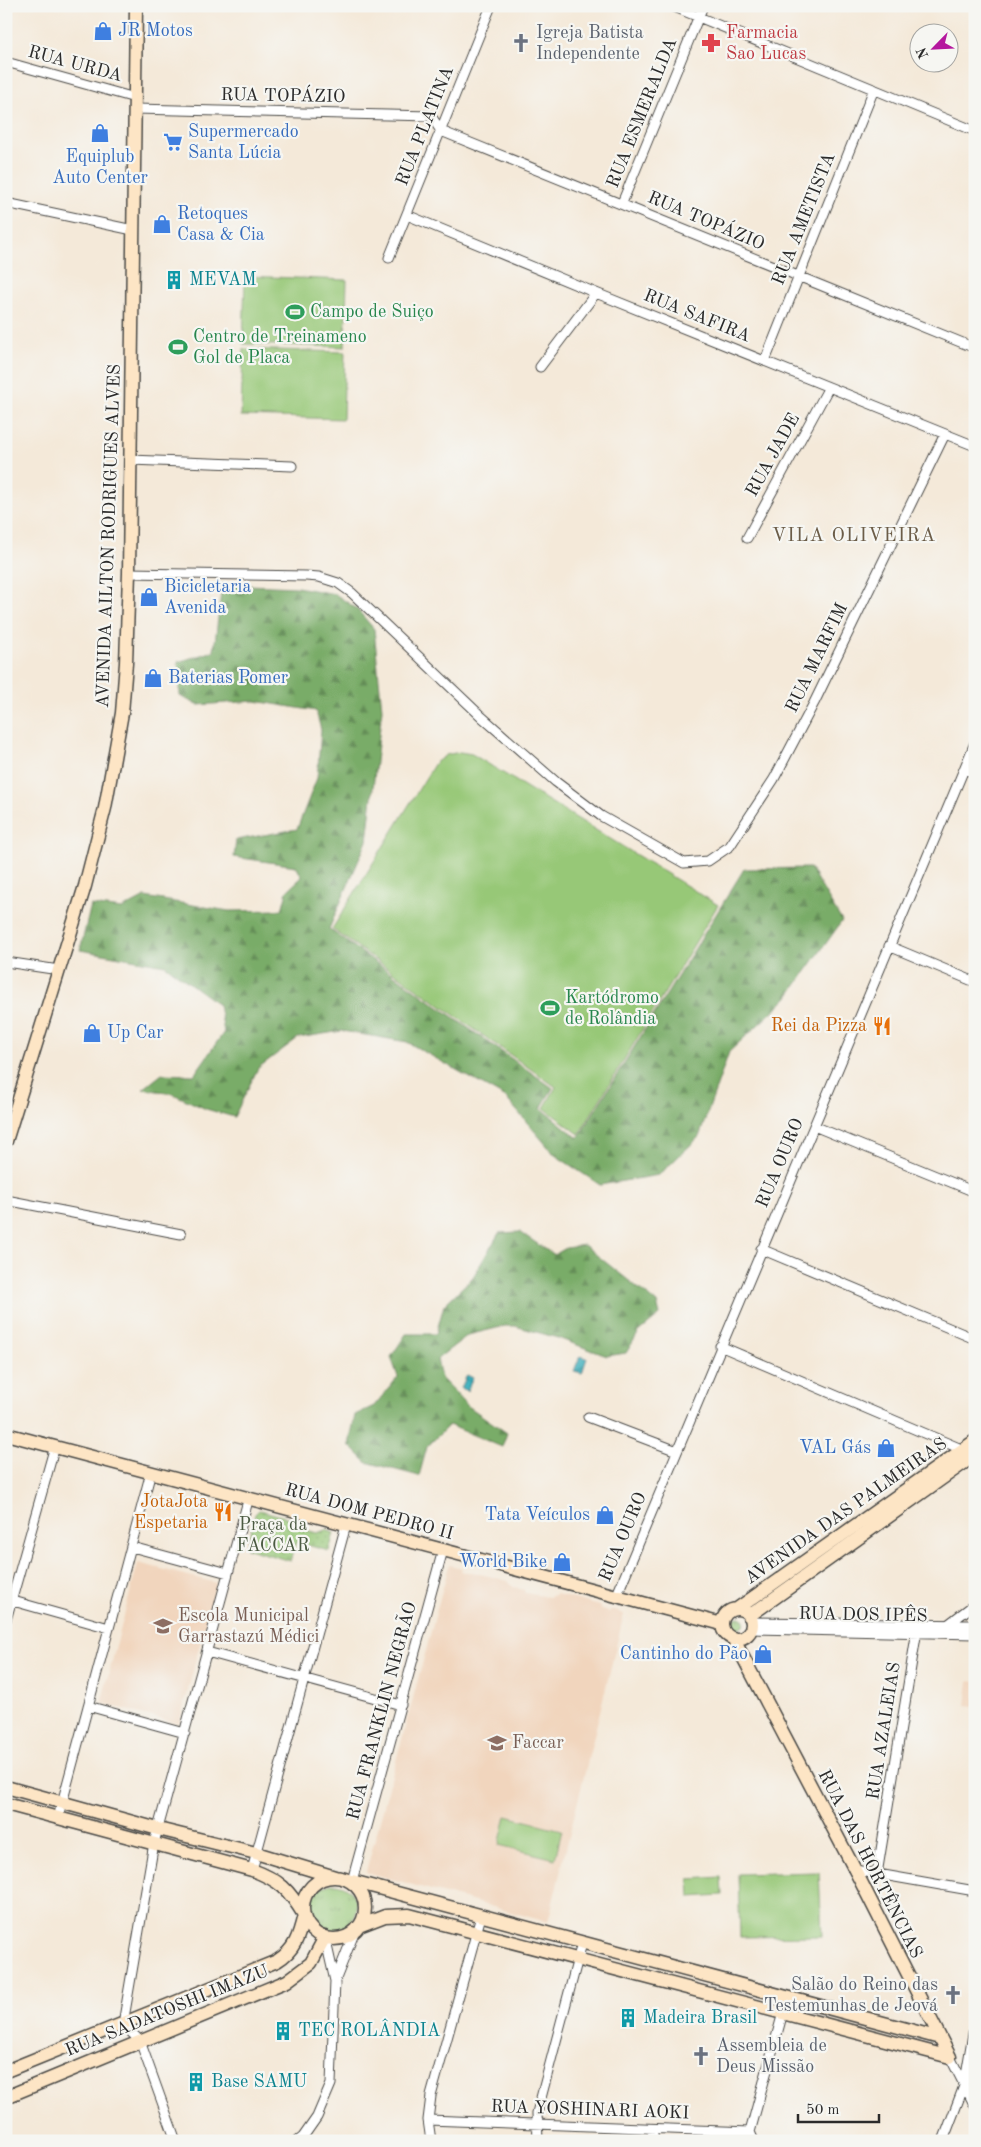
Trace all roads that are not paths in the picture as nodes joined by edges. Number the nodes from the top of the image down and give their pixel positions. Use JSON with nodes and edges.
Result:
{"nodes":[{"id":1,"x":136,"y":6,"type":"edge"},
{"id":2,"x":491,"y":6,"type":"edge"},
{"id":3,"x":672,"y":6,"type":"edge"},
{"id":4,"x":703,"y":6,"type":"edge"},
{"id":5,"x":699,"y":17,"type":"junction"},
{"id":6,"x":6,"y":62,"type":"edge"},
{"id":7,"x":874,"y":89,"type":"junction"},
{"id":8,"x":135,"y":103,"type":"junction"},
{"id":9,"x":431,"y":116,"type":"junction"},
{"id":10,"x":446,"y":117,"type":"junction"},
{"id":11,"x":441,"y":131,"type":"junction"},
{"id":12,"x":975,"y":131,"type":"edge"},
{"id":13,"x":6,"y":203,"type":"edge"},
{"id":14,"x":622,"y":203,"type":"junction"},
{"id":15,"x":408,"y":215,"type":"junction"},
{"id":16,"x":133,"y":230,"type":"junction"},
{"id":17,"x":389,"y":258,"type":"dead end"},
{"id":18,"x":799,"y":277,"type":"junction"},
{"id":19,"x":596,"y":293,"type":"junction"},
{"id":20,"x":975,"y":348,"type":"edge"},
{"id":21,"x":765,"y":361,"type":"junction"},
{"id":22,"x":540,"y":367,"type":"dead end"},
{"id":23,"x":829,"y":387,"type":"junction"},
{"id":24,"x":945,"y":434,"type":"junction"},
{"id":25,"x":975,"y":446,"type":"edge"},
{"id":26,"x":130,"y":460,"type":"junction"},
{"id":27,"x":292,"y":466,"type":"dead end"},
{"id":28,"x":747,"y":538,"type":"dead end"},
{"id":29,"x":128,"y":572,"type":"junction"},
{"id":30,"x":975,"y":742,"type":"edge"},
{"id":31,"x":964,"y":769,"type":"junction"},
{"id":32,"x":975,"y":773,"type":"edge"},
{"id":33,"x":889,"y":946,"type":"junction"},
{"id":34,"x":6,"y":962,"type":"edge"},
{"id":35,"x":59,"y":970,"type":"junction"},
{"id":36,"x":975,"y":982,"type":"edge"},
{"id":37,"x":814,"y":1126,"type":"junction"},
{"id":38,"x":6,"y":1141,"type":"edge"},
{"id":39,"x":975,"y":1192,"type":"edge"},
{"id":40,"x":6,"y":1200,"type":"edge"},
{"id":41,"x":181,"y":1234,"type":"dead end"},
{"id":42,"x":761,"y":1249,"type":"junction"},
{"id":43,"x":975,"y":1340,"type":"edge"},
{"id":44,"x":720,"y":1346,"type":"junction"},
{"id":45,"x":588,"y":1417,"type":"dead end"},
{"id":46,"x":6,"y":1434,"type":"edge"},
{"id":47,"x":975,"y":1442,"type":"edge"},
{"id":48,"x":55,"y":1446,"type":"junction"},
{"id":49,"x":677,"y":1451,"type":"junction"},
{"id":50,"x":971,"y":1453,"type":"edge"},
{"id":51,"x":151,"y":1472,"type":"junction"},
{"id":52,"x":248,"y":1498,"type":"junction"},
{"id":53,"x":346,"y":1525,"type":"junction"},
{"id":54,"x":132,"y":1548,"type":"junction"},
{"id":55,"x":443,"y":1550,"type":"junction"},
{"id":56,"x":228,"y":1573,"type":"junction"},
{"id":57,"x":616,"y":1597,"type":"junction"},
{"id":58,"x":9,"y":1599,"type":"edge"},
{"id":59,"x":975,"y":1604,"type":"edge"},
{"id":60,"x":737,"y":1609,"type":"junction"},
{"id":61,"x":6,"y":1620,"type":"edge"},
{"id":62,"x":751,"y":1622,"type":"junction"},
{"id":63,"x":722,"y":1624,"type":"junction"},
{"id":64,"x":975,"y":1625,"type":"edge"},
{"id":65,"x":109,"y":1628,"type":"junction"},
{"id":66,"x":917,"y":1628,"type":"junction"},
{"id":67,"x":946,"y":1629,"type":"junction"},
{"id":68,"x":975,"y":1634,"type":"edge"},
{"id":69,"x":733,"y":1638,"type":"junction"},
{"id":70,"x":207,"y":1652,"type":"junction"},
{"id":71,"x":304,"y":1678,"type":"junction"},
{"id":72,"x":401,"y":1705,"type":"junction"},
{"id":73,"x":88,"y":1706,"type":"junction"},
{"id":74,"x":185,"y":1733,"type":"junction"},
{"id":75,"x":6,"y":1787,"type":"edge"},
{"id":76,"x":63,"y":1802,"type":"junction"},
{"id":77,"x":6,"y":1804,"type":"edge"},
{"id":78,"x":58,"y":1818,"type":"junction"},
{"id":79,"x":158,"y":1829,"type":"junction"},
{"id":80,"x":154,"y":1843,"type":"junction"},
{"id":81,"x":256,"y":1853,"type":"junction"},
{"id":82,"x":252,"y":1870,"type":"junction"},
{"id":83,"x":855,"y":1870,"type":"junction"},
{"id":84,"x":877,"y":1874,"type":"junction"},
{"id":85,"x":335,"y":1877,"type":"junction"},
{"id":86,"x":352,"y":1881,"type":"junction"},
{"id":87,"x":975,"y":1891,"type":"edge"},
{"id":88,"x":304,"y":1915,"type":"junction"},
{"id":89,"x":482,"y":1916,"type":"junction"},
{"id":90,"x":357,"y":1928,"type":"junction"},
{"id":91,"x":476,"y":1933,"type":"junction"},
{"id":92,"x":325,"y":1937,"type":"junction"},
{"id":93,"x":582,"y":1943,"type":"junction"},
{"id":94,"x":578,"y":1960,"type":"junction"},
{"id":95,"x":334,"y":1981,"type":"junction"},
{"id":96,"x":787,"y":1998,"type":"junction"},
{"id":97,"x":783,"y":2014,"type":"junction"},
{"id":98,"x":975,"y":2022,"type":"edge"},
{"id":99,"x":123,"y":2024,"type":"junction"},
{"id":100,"x":940,"y":2038,"type":"junction"},
{"id":101,"x":140,"y":2041,"type":"junction"},
{"id":102,"x":950,"y":2058,"type":"junction"},
{"id":103,"x":6,"y":2071,"type":"edge"},
{"id":104,"x":964,"y":2086,"type":"junction"},
{"id":105,"x":6,"y":2097,"type":"edge"},
{"id":106,"x":975,"y":2106,"type":"edge"},
{"id":107,"x":428,"y":2120,"type":"junction"},
{"id":108,"x":537,"y":2125,"type":"junction"},
{"id":109,"x":651,"y":2129,"type":"junction"},
{"id":110,"x":752,"y":2136,"type":"edge"},
{"id":111,"x":303,"y":2139,"type":"edge"},
{"id":112,"x":176,"y":2141,"type":"edge"},
{"id":113,"x":431,"y":2141,"type":"edge"},
{"id":114,"x":538,"y":2141,"type":"edge"},
{"id":115,"x":655,"y":2141,"type":"edge"},
{"id":116,"x":943,"y":2141,"type":"edge"}],
"edges":[{"from":1,"to":8,"type":"street","name":"AVENIDA AILTON RODRIGUES ALVES"},
{"from":2,"to":10,"type":"street","name":"RUA PLATINA"},
{"from":3,"to":5,"type":"street"},
{"from":4,"to":5,"type":"street","name":"RUA ESMERALDA"},
{"from":5,"to":7,"type":"street"},
{"from":5,"to":14,"type":"street","name":"RUA ESMERALDA"},
{"from":6,"to":8,"type":"street","name":"RUA URDA"},
{"from":7,"to":12,"type":"street"},
{"from":7,"to":18,"type":"street","name":"RUA AMETISTA"},
{"from":8,"to":9,"type":"street","name":"RUA TOPÁZIO"},
{"from":8,"to":16,"type":"street","name":"AVENIDA AILTON RODRIGUES ALVES"},
{"from":9,"to":10,"type":"street","name":"RUA TOPÁZIO"},
{"from":9,"to":11,"type":"street"},
{"from":10,"to":11,"type":"street","name":"RUA PLATINA"},
{"from":11,"to":14,"type":"street","name":"RUA TOPÁZIO"},
{"from":11,"to":15,"type":"street","name":"RUA PLATINA"},
{"from":13,"to":16,"type":"street"},
{"from":14,"to":18,"type":"street","name":"RUA TOPÁZIO"},
{"from":15,"to":17,"type":"street","name":"RUA PLATINA"},
{"from":15,"to":19,"type":"street","name":"RUA SAFIRA"},
{"from":16,"to":26,"type":"street","name":"AVENIDA AILTON RODRIGUES ALVES"},
{"from":18,"to":20,"type":"street","name":"RUA TOPÁZIO"},
{"from":18,"to":21,"type":"street","name":"RUA AMETISTA"},
{"from":19,"to":21,"type":"street","name":"RUA SAFIRA"},
{"from":19,"to":22,"type":"street"},
{"from":21,"to":23,"type":"street","name":"RUA SAFIRA"},
{"from":23,"to":24,"type":"street","name":"RUA SAFIRA"},
{"from":23,"to":28,"type":"street","name":"RUA JADE"},
{"from":24,"to":25,"type":"street","name":"RUA SAFIRA"},
{"from":24,"to":29,"type":"street","name":"RUA MARFIM"},
{"from":26,"to":27,"type":"street"},
{"from":26,"to":29,"type":"street","name":"AVENIDA AILTON RODRIGUES ALVES"},
{"from":29,"to":35,"type":"street","name":"AVENIDA AILTON RODRIGUES ALVES"},
{"from":30,"to":31,"type":"street","name":"RUA OURO"},
{"from":31,"to":32,"type":"street"},
{"from":31,"to":33,"type":"street","name":"RUA OURO"},
{"from":33,"to":36,"type":"street"},
{"from":33,"to":37,"type":"street","name":"RUA OURO"},
{"from":34,"to":35,"type":"street"},
{"from":35,"to":38,"type":"street","name":"AVENIDA AILTON RODRIGUES ALVES"},
{"from":37,"to":39,"type":"street"},
{"from":37,"to":42,"type":"street","name":"RUA OURO"},
{"from":40,"to":41,"type":"street"},
{"from":42,"to":43,"type":"street"},
{"from":42,"to":44,"type":"street","name":"RUA OURO"},
{"from":44,"to":49,"type":"street","name":"RUA OURO"},
{"from":44,"to":50,"type":"street"},
{"from":45,"to":49,"type":"street"},
{"from":46,"to":48,"type":"street","name":"RUA DOM PEDRO II"},
{"from":47,"to":50,"type":"street","name":"AVENIDA DAS PALMEIRAS"},
{"from":48,"to":51,"type":"street","name":"RUA DOM PEDRO II"},
{"from":48,"to":58,"type":"street"},
{"from":49,"to":57,"type":"street","name":"RUA OURO"},
{"from":50,"to":60,"type":"street","name":"AVENIDA DAS PALMEIRAS"},
{"from":50,"to":62,"type":"street","name":"AVENIDA DAS PALMEIRAS"},
{"from":51,"to":52,"type":"street","name":"RUA DOM PEDRO II"},
{"from":51,"to":54,"type":"street"},
{"from":52,"to":53,"type":"street","name":"RUA DOM PEDRO II"},
{"from":52,"to":56,"type":"street"},
{"from":53,"to":55,"type":"street","name":"RUA DOM PEDRO II"},
{"from":53,"to":71,"type":"street"},
{"from":54,"to":56,"type":"street"},
{"from":54,"to":65,"type":"street"},
{"from":55,"to":57,"type":"street","name":"RUA DOM PEDRO II"},
{"from":55,"to":72,"type":"street","name":"RUA FRANKLIN NEGRÃO"},
{"from":56,"to":70,"type":"street"},
{"from":57,"to":63,"type":"street","name":"RUA DOM PEDRO II"},
{"from":58,"to":61,"type":"street"},
{"from":58,"to":65,"type":"street"},
{"from":59,"to":67,"type":"street"},
{"from":60,"to":62,"type":"street"},
{"from":60,"to":63,"type":"street"},
{"from":62,"to":66,"type":"street","name":"RUA DOS IPÊS"},
{"from":62,"to":69,"type":"street"},
{"from":63,"to":69,"type":"street"},
{"from":64,"to":67,"type":"street","name":"RUA DOS IPÊS"},
{"from":65,"to":73,"type":"street"},
{"from":66,"to":67,"type":"street","name":"RUA DOS IPÊS"},
{"from":66,"to":84,"type":"street","name":"RUA AZALEIAS"},
{"from":67,"to":68,"type":"street","name":"RUA DOS IPÊS"},
{"from":69,"to":83,"type":"street","name":"RUA DAS HORTÊNCIAS"},
{"from":70,"to":71,"type":"street"},
{"from":70,"to":74,"type":"street"},
{"from":71,"to":72,"type":"street"},
{"from":71,"to":81,"type":"street"},
{"from":72,"to":86,"type":"street","name":"RUA FRANKLIN NEGRÃO"},
{"from":73,"to":74,"type":"street"},
{"from":73,"to":76,"type":"street"},
{"from":74,"to":79,"type":"street"},
{"from":75,"to":76,"type":"street"},
{"from":76,"to":78,"type":"street"},
{"from":76,"to":79,"type":"street"},
{"from":77,"to":78,"type":"street"},
{"from":78,"to":80,"type":"street"},
{"from":79,"to":80,"type":"street"},
{"from":79,"to":81,"type":"street"},
{"from":80,"to":82,"type":"street"},
{"from":80,"to":99,"type":"street"},
{"from":81,"to":82,"type":"street"},
{"from":81,"to":85,"type":"street"},
{"from":82,"to":88,"type":"street"},
{"from":83,"to":84,"type":"street"},
{"from":83,"to":100,"type":"street","name":"RUA DAS HORTÊNCIAS"},
{"from":84,"to":87,"type":"street"},
{"from":85,"to":86,"type":"street"},
{"from":85,"to":88,"type":"street"},
{"from":86,"to":89,"type":"street"},
{"from":86,"to":90,"type":"street"},
{"from":88,"to":92,"type":"street"},
{"from":88,"to":99,"type":"street","name":"RUA SADATOSHI IMAZU"},
{"from":89,"to":91,"type":"street"},
{"from":89,"to":93,"type":"street"},
{"from":90,"to":91,"type":"street"},
{"from":90,"to":92,"type":"street"},
{"from":90,"to":95,"type":"street"},
{"from":91,"to":94,"type":"street"},
{"from":91,"to":107,"type":"street"},
{"from":92,"to":95,"type":"street"},
{"from":92,"to":101,"type":"street","name":"RUA SADATOSHI IMAZU"},
{"from":93,"to":94,"type":"street"},
{"from":93,"to":96,"type":"street"},
{"from":94,"to":97,"type":"street"},
{"from":94,"to":108,"type":"street"},
{"from":95,"to":111,"type":"street"},
{"from":96,"to":97,"type":"street"},
{"from":96,"to":100,"type":"street"},
{"from":97,"to":102,"type":"street"},
{"from":97,"to":110,"type":"street"},
{"from":98,"to":104,"type":"street"},
{"from":99,"to":101,"type":"street"},
{"from":99,"to":103,"type":"street","name":"RUA SADATOSHI IMAZU"},
{"from":100,"to":102,"type":"street","name":"RUA DAS HORTÊNCIAS"},
{"from":101,"to":105,"type":"street","name":"RUA SADATOSHI IMAZU"},
{"from":101,"to":112,"type":"street"},
{"from":102,"to":104,"type":"street","name":"RUA DAS HORTÊNCIAS"},
{"from":104,"to":106,"type":"street","name":"RUA DAS HORTÊNCIAS"},
{"from":104,"to":116,"type":"street"},
{"from":107,"to":108,"type":"street","name":"RUA YOSHINARI AOKI"},
{"from":107,"to":113,"type":"street"},
{"from":108,"to":109,"type":"street","name":"RUA YOSHINARI AOKI"},
{"from":108,"to":114,"type":"street"},
{"from":109,"to":110,"type":"street","name":"RUA YOSHINARI AOKI"},
{"from":109,"to":115,"type":"street"}]}
